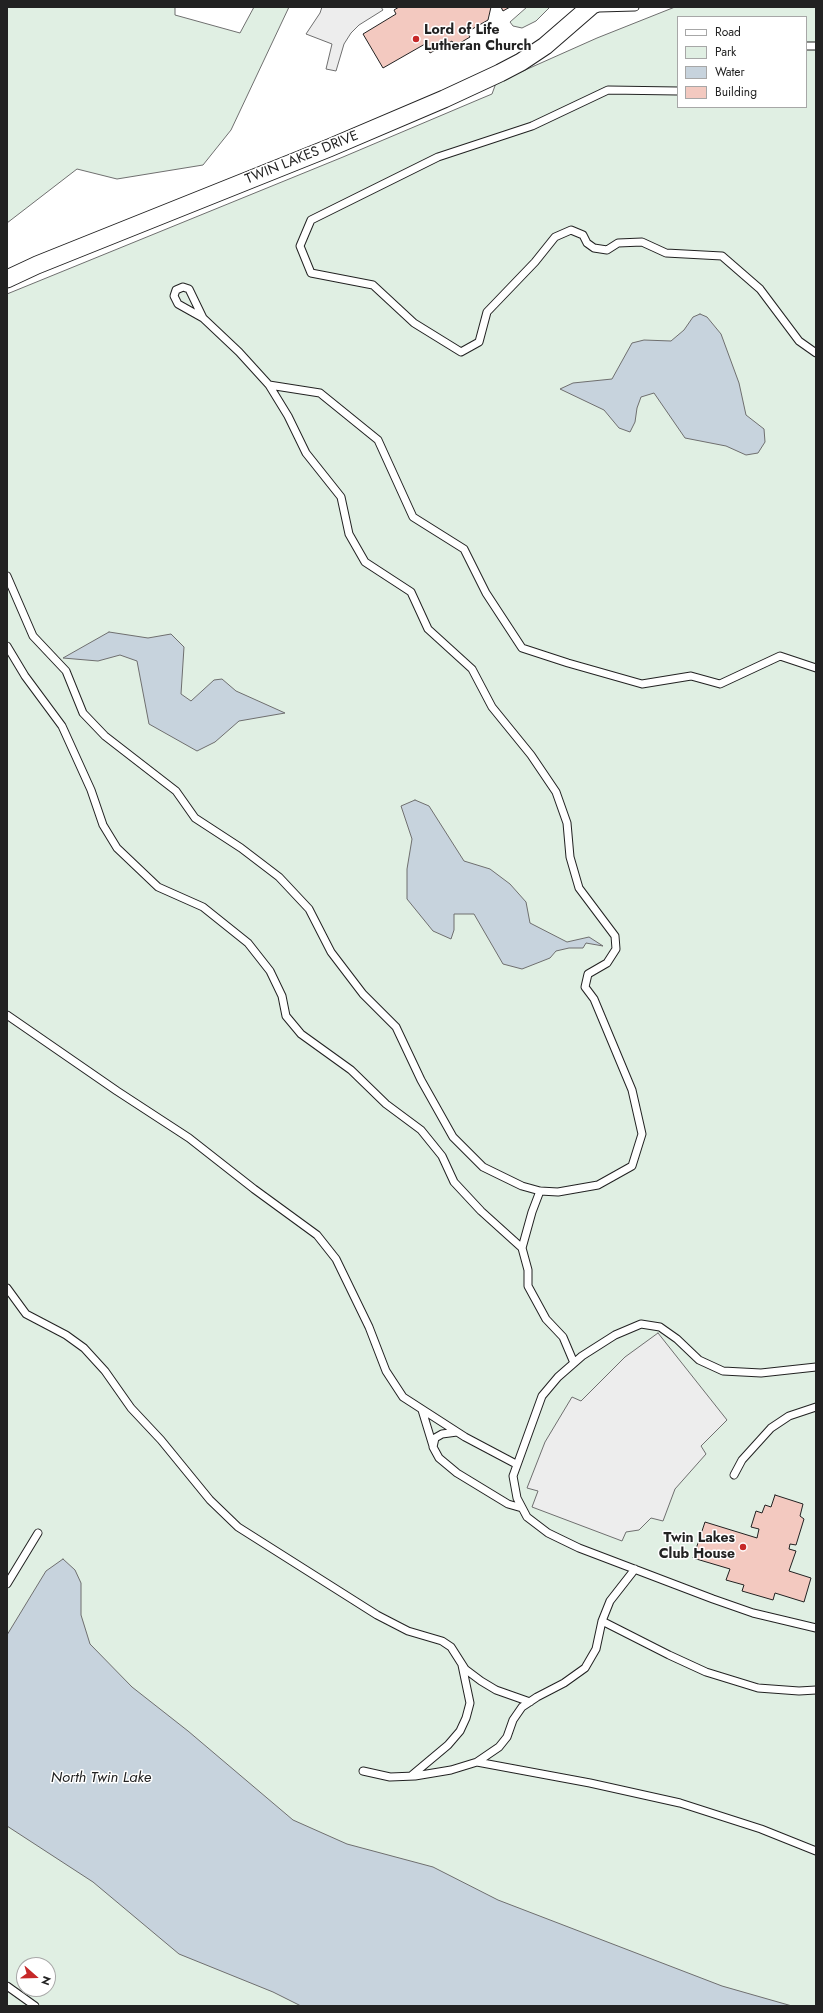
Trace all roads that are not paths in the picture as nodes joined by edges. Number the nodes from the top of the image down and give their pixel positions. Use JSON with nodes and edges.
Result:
{"nodes":[{"id":1,"x":636,"y":7,"type":"edge"},
{"id":2,"x":587,"y":9,"type":"edge"},
{"id":3,"x":677,"y":91,"type":"edge"},
{"id":4,"x":7,"y":279,"type":"edge"},
{"id":5,"x":203,"y":318,"type":"junction"},
{"id":6,"x":816,"y":353,"type":"edge"},
{"id":7,"x":269,"y":385,"type":"junction"},
{"id":8,"x":7,"y":576,"type":"edge"},
{"id":9,"x":7,"y":646,"type":"edge"},
{"id":10,"x":816,"y":668,"type":"edge"},
{"id":11,"x":7,"y":1015,"type":"edge"},
{"id":12,"x":540,"y":1191,"type":"junction"},
{"id":13,"x":522,"y":1248,"type":"junction"},
{"id":14,"x":7,"y":1288,"type":"edge"},
{"id":15,"x":574,"y":1363,"type":"junction"},
{"id":16,"x":816,"y":1367,"type":"edge"},
{"id":17,"x":816,"y":1406,"type":"edge"},
{"id":18,"x":422,"y":1410,"type":"junction"},
{"id":19,"x":457,"y":1432,"type":"junction"},
{"id":20,"x":433,"y":1447,"type":"junction"},
{"id":21,"x":516,"y":1464,"type":"junction"},
{"id":22,"x":734,"y":1475,"type":"dead end"},
{"id":23,"x":522,"y":1508,"type":"junction"},
{"id":24,"x":38,"y":1533,"type":"dead end"},
{"id":25,"x":635,"y":1570,"type":"junction"},
{"id":26,"x":7,"y":1584,"type":"edge"},
{"id":27,"x":602,"y":1620,"type":"junction"},
{"id":28,"x":816,"y":1628,"type":"edge"},
{"id":29,"x":462,"y":1665,"type":"junction"},
{"id":30,"x":816,"y":1690,"type":"edge"},
{"id":31,"x":530,"y":1702,"type":"junction"},
{"id":32,"x":477,"y":1762,"type":"junction"},
{"id":33,"x":363,"y":1771,"type":"dead end"},
{"id":34,"x":411,"y":1776,"type":"junction"},
{"id":35,"x":816,"y":1851,"type":"edge"},
{"id":36,"x":7,"y":1986,"type":"edge"},
{"id":37,"x":35,"y":2006,"type":"edge"}],
"edges":[{"from":1,"to":2,"type":"lane"},
{"from":2,"to":4,"type":"street","name":"TWIN LAKES DRIVE"},
{"from":3,"to":6,"type":"lane"},
{"from":5,"to":5,"type":"lane"},
{"from":5,"to":7,"type":"lane"},
{"from":7,"to":10,"type":"lane"},
{"from":7,"to":12,"type":"lane"},
{"from":8,"to":12,"type":"lane"},
{"from":9,"to":13,"type":"lane"},
{"from":11,"to":18,"type":"lane"},
{"from":12,"to":13,"type":"lane"},
{"from":13,"to":15,"type":"lane"},
{"from":14,"to":29,"type":"lane"},
{"from":15,"to":16,"type":"lane"},
{"from":15,"to":21,"type":"lane"},
{"from":17,"to":22,"type":"lane"},
{"from":18,"to":19,"type":"lane"},
{"from":18,"to":20,"type":"lane"},
{"from":19,"to":20,"type":"lane"},
{"from":19,"to":21,"type":"lane"},
{"from":20,"to":23,"type":"lane"},
{"from":21,"to":23,"type":"lane"},
{"from":23,"to":25,"type":"lane"},
{"from":24,"to":26,"type":"lane"},
{"from":25,"to":27,"type":"lane"},
{"from":25,"to":28,"type":"lane"},
{"from":27,"to":30,"type":"lane"},
{"from":27,"to":31,"type":"lane"},
{"from":29,"to":31,"type":"lane"},
{"from":29,"to":34,"type":"lane"},
{"from":31,"to":32,"type":"lane"},
{"from":32,"to":34,"type":"lane"},
{"from":32,"to":35,"type":"lane"},
{"from":33,"to":34,"type":"lane"},
{"from":36,"to":37,"type":"lane"}]}
